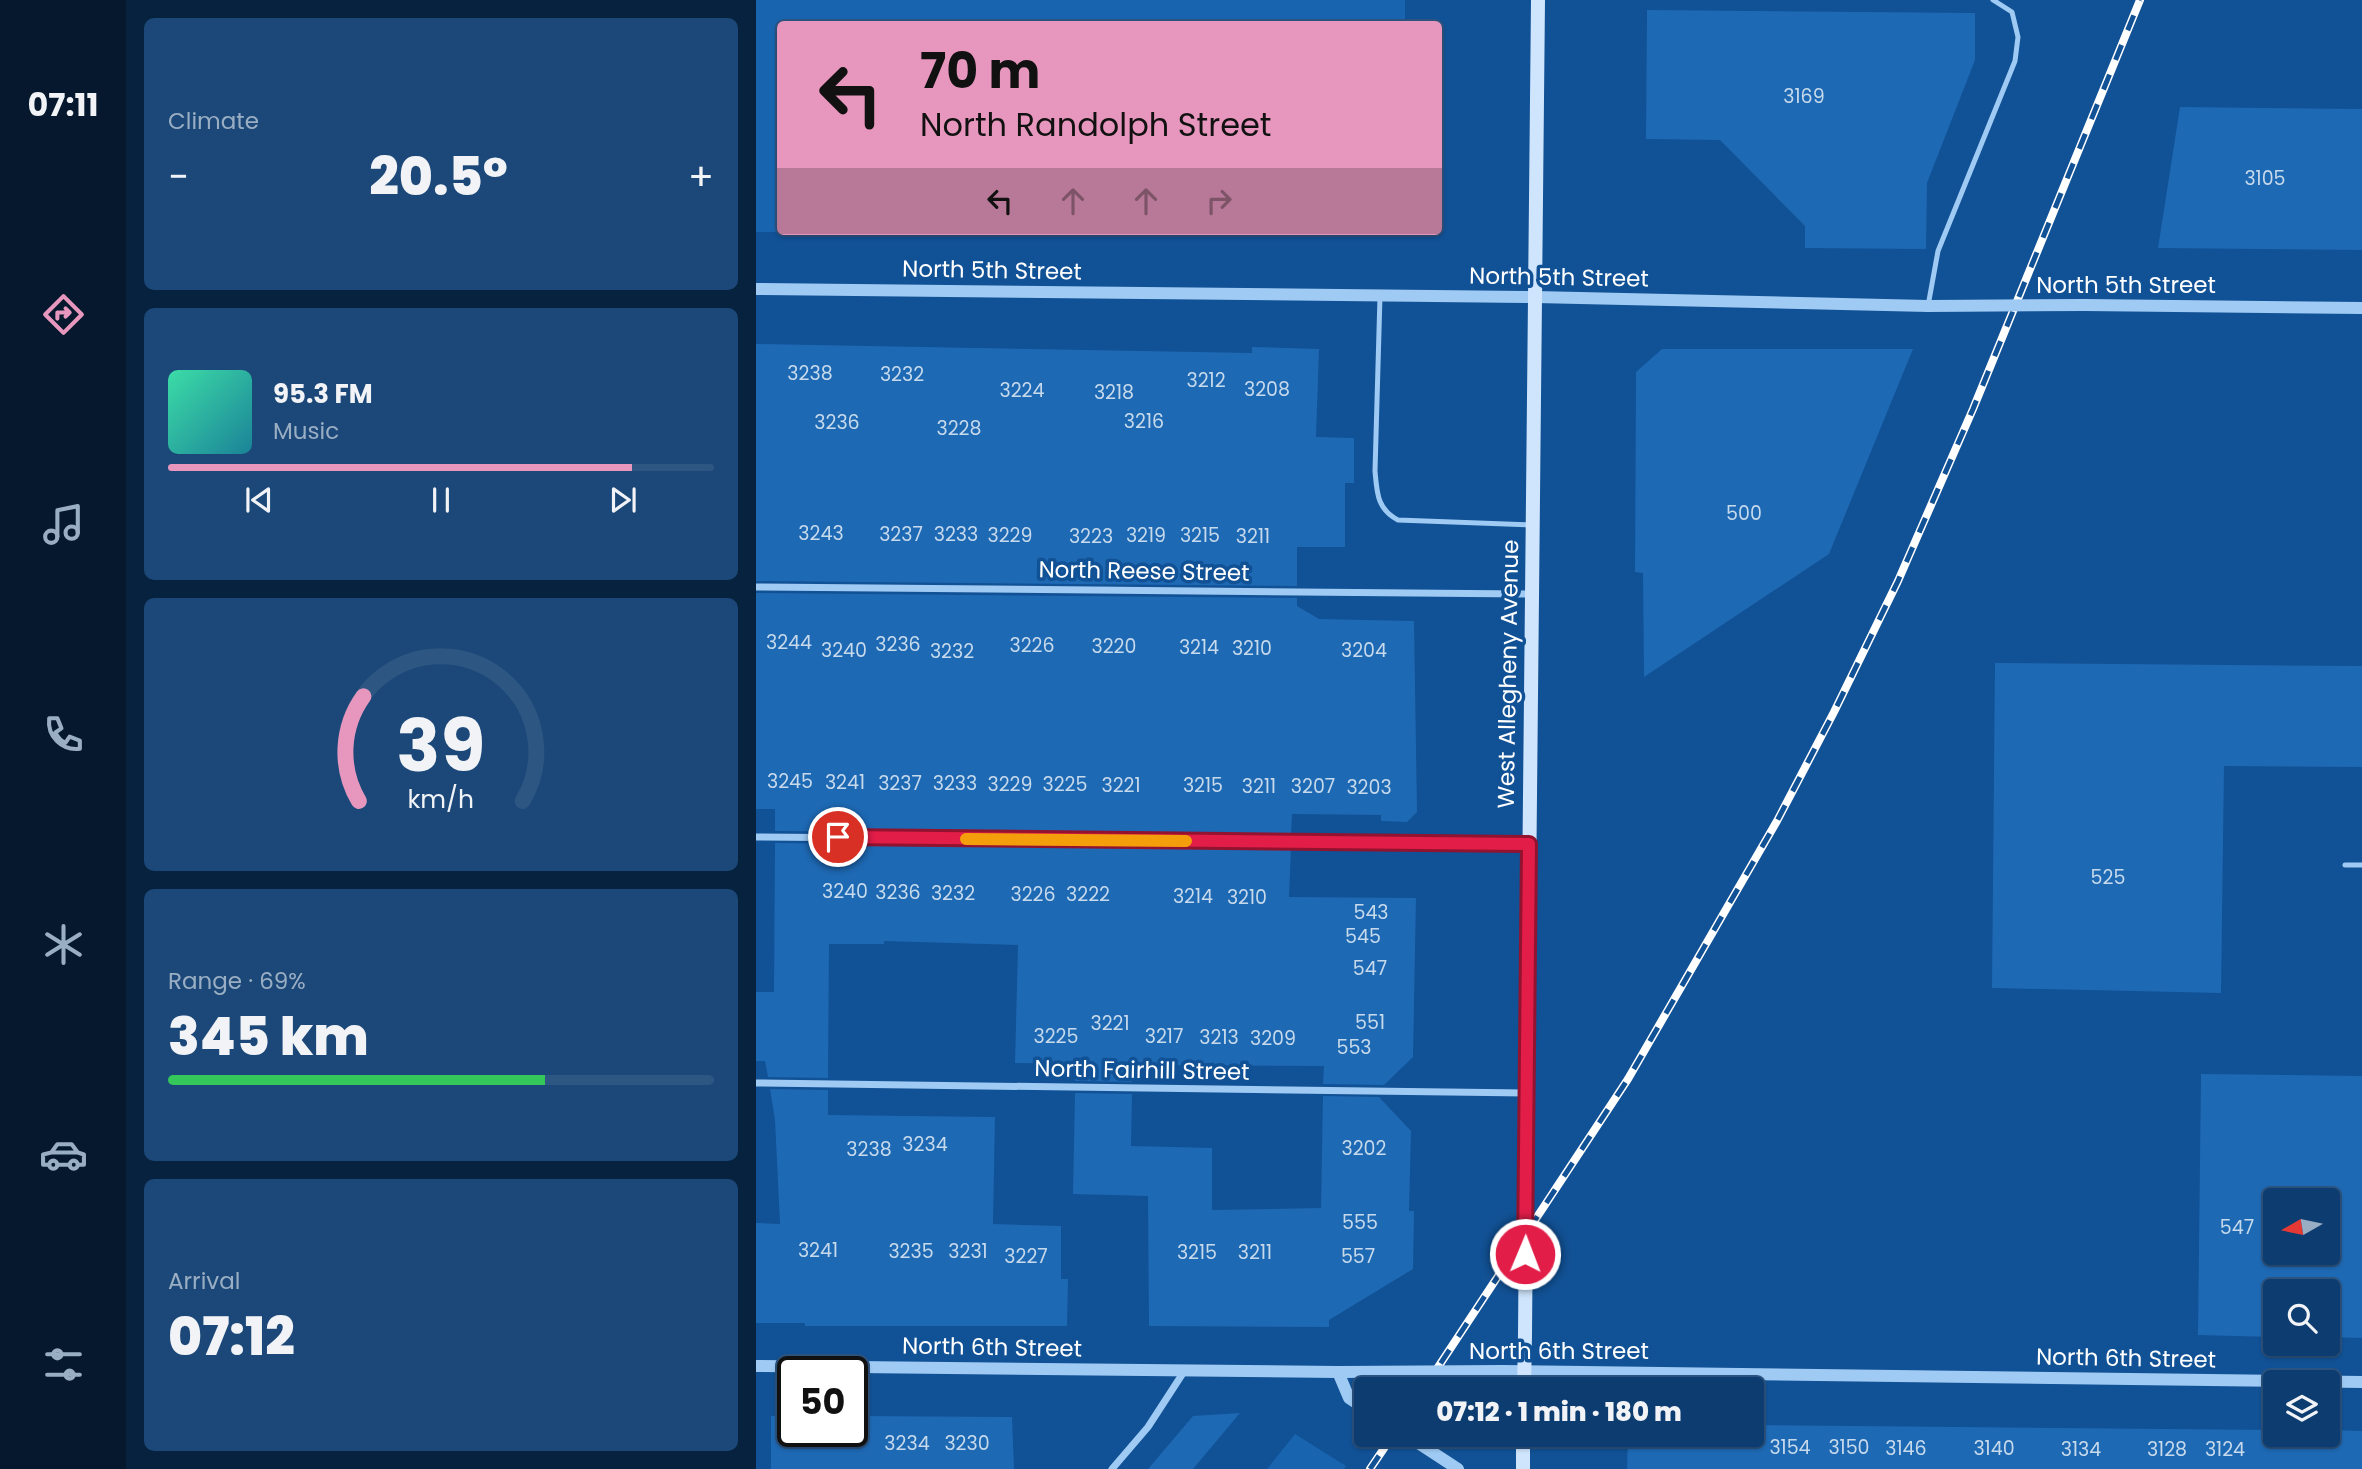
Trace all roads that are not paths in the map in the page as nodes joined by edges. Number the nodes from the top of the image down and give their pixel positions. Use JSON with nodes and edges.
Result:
{"nodes":[{"id":1,"x":1538,"y":0,"type":"edge"},
{"id":2,"x":1993,"y":0,"type":"edge"},
{"id":3,"x":756,"y":289,"type":"edge"},
{"id":4,"x":1380,"y":295,"type":"junction"},
{"id":5,"x":1535,"y":297,"type":"junction"},
{"id":6,"x":1928,"y":306,"type":"junction"},
{"id":7,"x":2362,"y":308,"type":"edge"},
{"id":8,"x":1533,"y":525,"type":"junction"},
{"id":9,"x":756,"y":587,"type":"edge"},
{"id":10,"x":1532,"y":594,"type":"junction"},
{"id":11,"x":756,"y":836,"type":"edge"},
{"id":12,"x":1529,"y":844,"type":"junction"},
{"id":13,"x":2345,"y":865,"type":"dead end"},
{"id":14,"x":2362,"y":865,"type":"edge"},
{"id":15,"x":756,"y":1083,"type":"edge"},
{"id":16,"x":1527,"y":1093,"type":"junction"},
{"id":17,"x":756,"y":1366,"type":"edge"},
{"id":18,"x":1185,"y":1370,"type":"junction"},
{"id":19,"x":1524,"y":1371,"type":"junction"},
{"id":20,"x":1338,"y":1372,"type":"junction"},
{"id":21,"x":1524,"y":1377,"type":"edge"},
{"id":22,"x":2362,"y":1382,"type":"edge"},
{"id":23,"x":1354,"y":1401,"type":"edge"},
{"id":24,"x":1424,"y":1447,"type":"edge"},
{"id":25,"x":1524,"y":1447,"type":"edge"},
{"id":26,"x":1112,"y":1469,"type":"edge"},
{"id":27,"x":1458,"y":1469,"type":"edge"},
{"id":28,"x":1523,"y":1469,"type":"edge"}],
"edges":[{"from":1,"to":5,"type":"main road","name":"West Allegheny Avenue"},
{"from":2,"to":6,"type":"lane"},
{"from":3,"to":4,"type":"street","name":"North 5th Street"},
{"from":4,"to":5,"type":"street","name":"North 5th Street"},
{"from":4,"to":8,"type":"lane"},
{"from":5,"to":6,"type":"street","name":"North 5th Street"},
{"from":5,"to":8,"type":"main road","name":"West Allegheny Avenue"},
{"from":6,"to":7,"type":"street","name":"North 5th Street","bridge":true},
{"from":8,"to":10,"type":"main road","name":"West Allegheny Avenue"},
{"from":9,"to":10,"type":"street","name":"North Reese Street"},
{"from":10,"to":12,"type":"main road","name":"West Allegheny Avenue"},
{"from":11,"to":12,"type":"street"},
{"from":12,"to":16,"type":"main road","name":"West Allegheny Avenue"},
{"from":13,"to":14,"type":"lane"},
{"from":15,"to":16,"type":"street","name":"North Fairhill Street"},
{"from":16,"to":19,"type":"main road","name":"West Allegheny Avenue","bridge":true},
{"from":17,"to":18,"type":"street","name":"North 6th Street"},
{"from":18,"to":20,"type":"street","name":"North 6th Street"},
{"from":18,"to":26,"type":"street"},
{"from":19,"to":20,"type":"street","name":"North 6th Street","bridge":true},
{"from":19,"to":21,"type":"main road","name":"West Allegheny Avenue"},
{"from":19,"to":22,"type":"street","name":"North 6th Street"},
{"from":20,"to":23,"type":"street"},
{"from":24,"to":27,"type":"street"},
{"from":25,"to":28,"type":"main road"}]}
